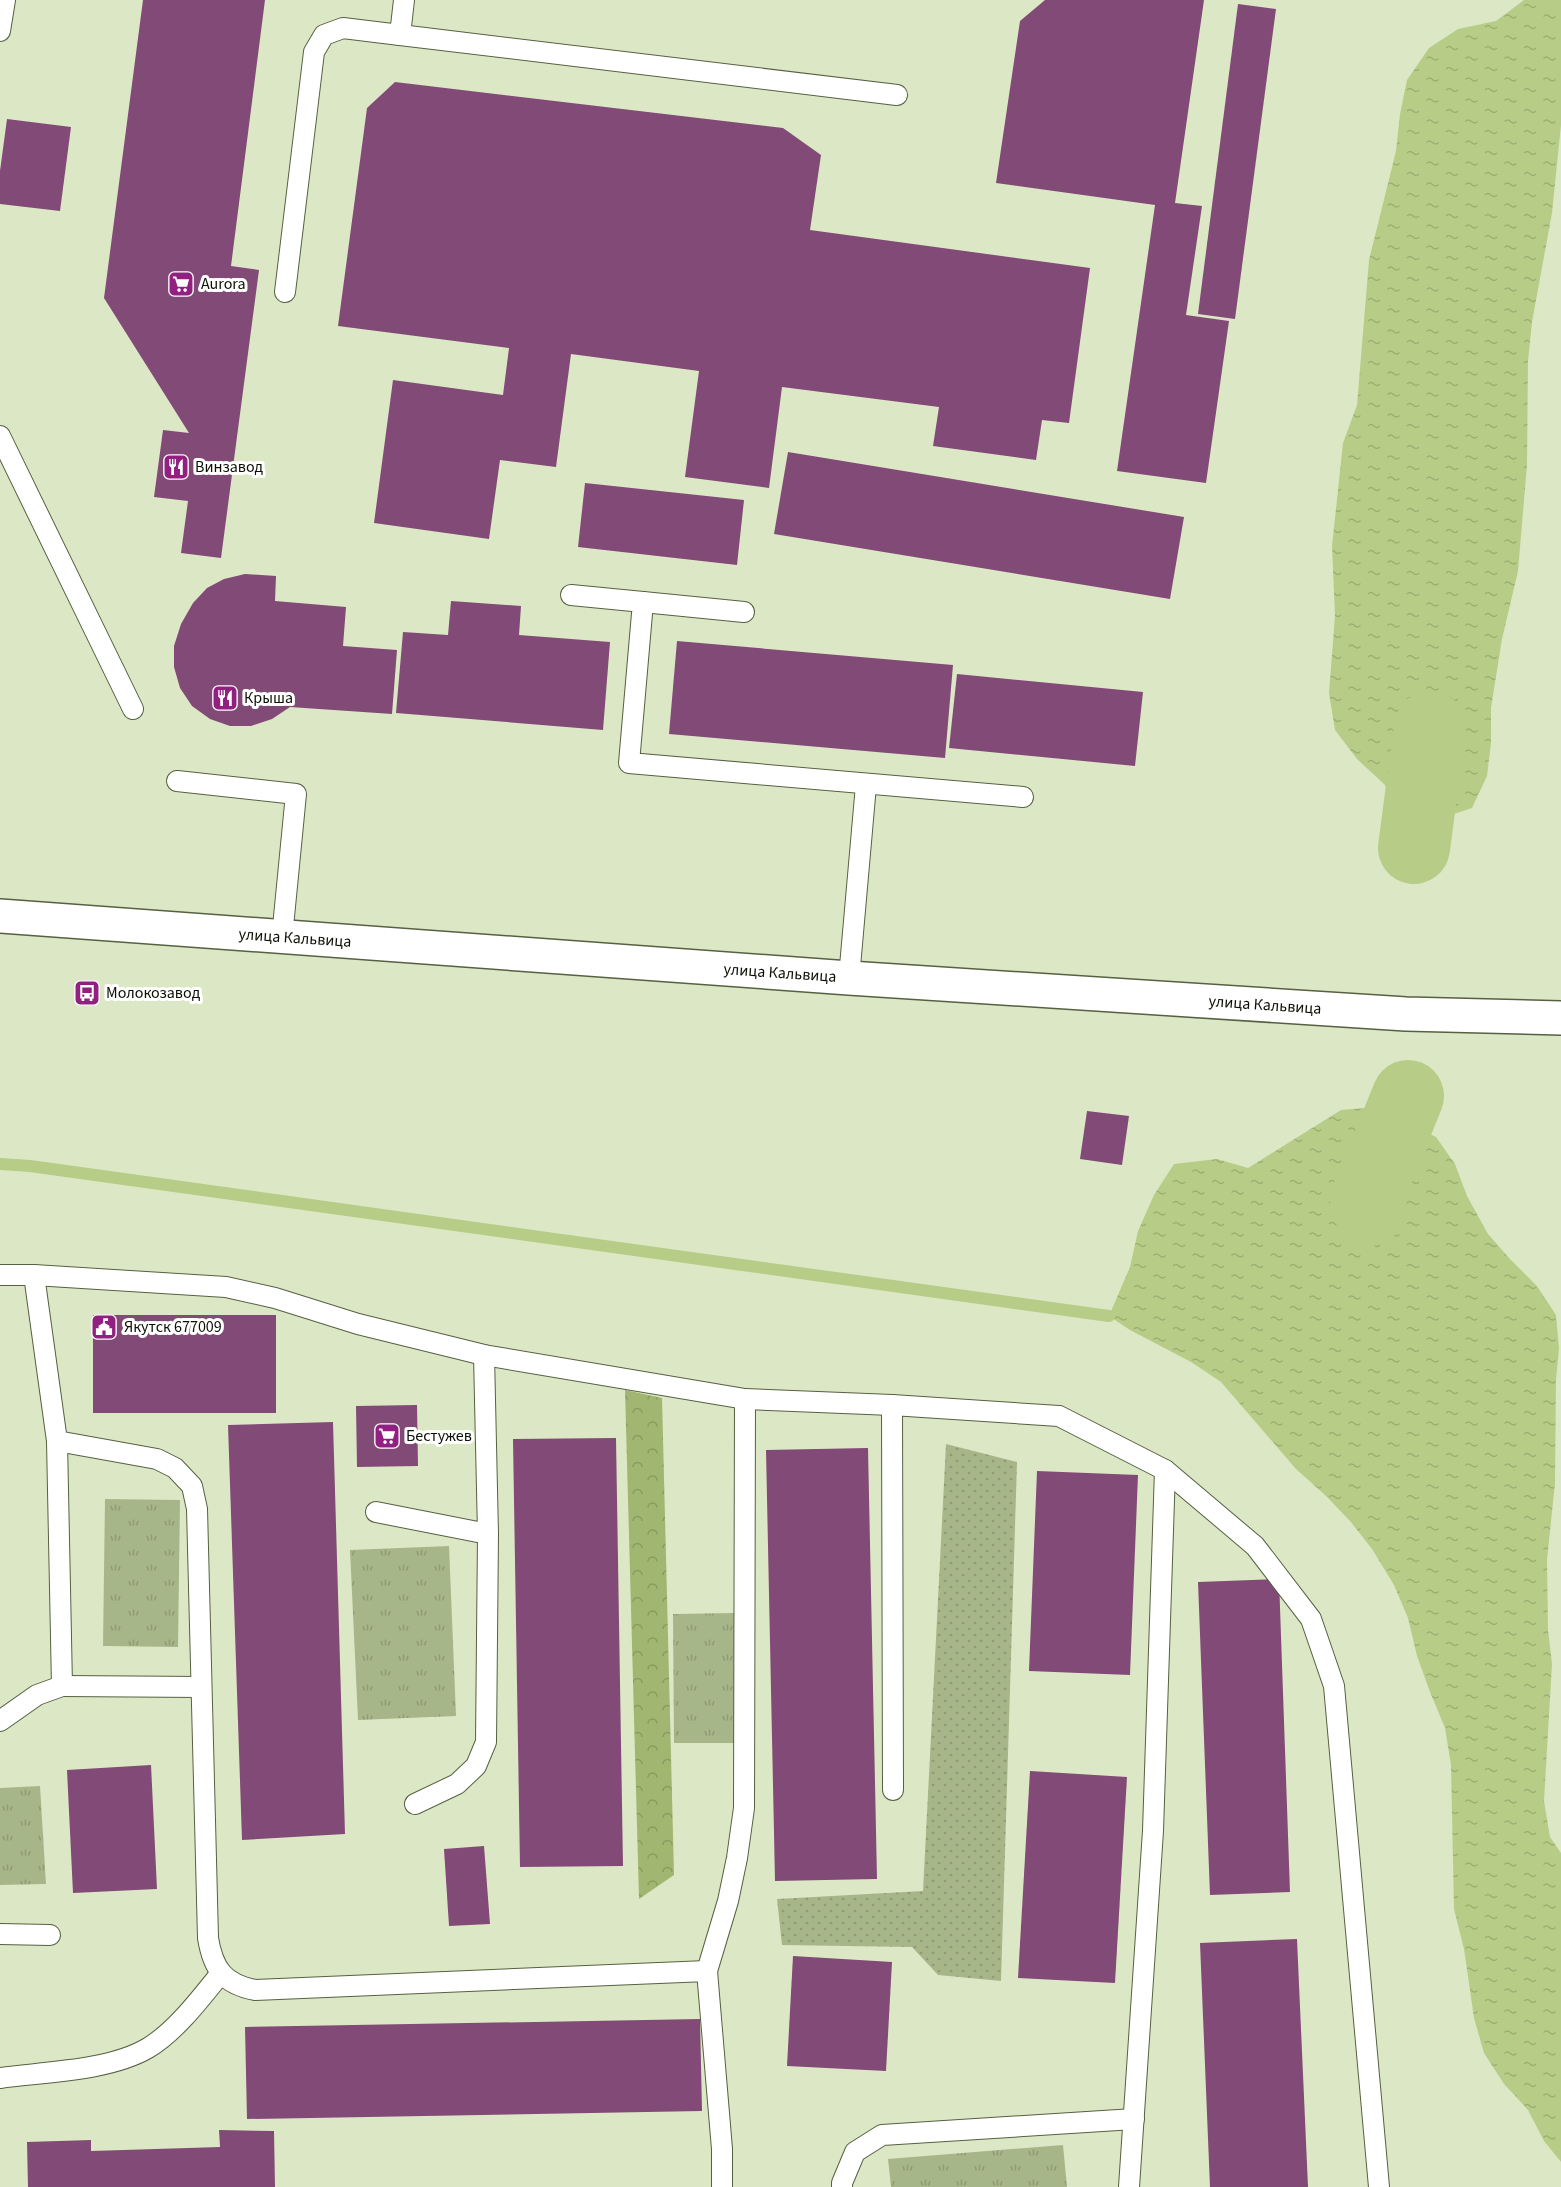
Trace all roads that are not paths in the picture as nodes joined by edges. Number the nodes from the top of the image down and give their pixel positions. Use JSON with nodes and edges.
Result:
{"nodes":[{"id":1,"x":5,"y":0,"type":"edge"},
{"id":2,"x":404,"y":0,"type":"edge"},
{"id":3,"x":0,"y":31,"type":"edge"},
{"id":4,"x":400,"y":34,"type":"junction"},
{"id":5,"x":897,"y":95,"type":"dead end"},
{"id":6,"x":285,"y":292,"type":"dead end"},
{"id":7,"x":0,"y":435,"type":"edge"},
{"id":8,"x":571,"y":595,"type":"dead end"},
{"id":9,"x":643,"y":602,"type":"junction"},
{"id":10,"x":744,"y":612,"type":"dead end"},
{"id":11,"x":133,"y":709,"type":"dead end"},
{"id":12,"x":177,"y":781,"type":"dead end"},
{"id":13,"x":866,"y":785,"type":"junction"},
{"id":14,"x":1023,"y":797,"type":"dead end"},
{"id":15,"x":0,"y":916,"type":"edge"},
{"id":16,"x":282,"y":937,"type":"junction"},
{"id":17,"x":849,"y":978,"type":"junction"},
{"id":18,"x":1561,"y":1018,"type":"edge"},
{"id":19,"x":0,"y":1275,"type":"edge"},
{"id":20,"x":34,"y":1275,"type":"junction"},
{"id":21,"x":484,"y":1355,"type":"junction"},
{"id":22,"x":745,"y":1399,"type":"junction"},
{"id":23,"x":892,"y":1405,"type":"junction"},
{"id":24,"x":57,"y":1441,"type":"junction"},
{"id":25,"x":1165,"y":1470,"type":"junction"},
{"id":26,"x":376,"y":1512,"type":"dead end"},
{"id":27,"x":488,"y":1534,"type":"junction"},
{"id":28,"x":62,"y":1686,"type":"junction"},
{"id":29,"x":201,"y":1687,"type":"junction"},
{"id":30,"x":0,"y":1721,"type":"edge"},
{"id":31,"x":893,"y":1790,"type":"dead end"},
{"id":32,"x":415,"y":1804,"type":"dead end"},
{"id":33,"x":0,"y":1934,"type":"edge"},
{"id":34,"x":50,"y":1935,"type":"dead end"},
{"id":35,"x":707,"y":1971,"type":"junction"},
{"id":36,"x":221,"y":1973,"type":"junction"},
{"id":37,"x":0,"y":2078,"type":"edge"},
{"id":38,"x":1134,"y":2119,"type":"junction"},
{"id":39,"x":722,"y":2187,"type":"edge"},
{"id":40,"x":842,"y":2187,"type":"edge"},
{"id":41,"x":1129,"y":2187,"type":"edge"},
{"id":42,"x":1379,"y":2187,"type":"edge"}],
"edges":[{"from":1,"to":3,"type":"lane"},
{"from":2,"to":4,"type":"lane"},
{"from":4,"to":5,"type":"lane"},
{"from":4,"to":6,"type":"lane"},
{"from":7,"to":11,"type":"lane"},
{"from":8,"to":9,"type":"lane"},
{"from":9,"to":10,"type":"lane"},
{"from":9,"to":13,"type":"lane"},
{"from":12,"to":16,"type":"lane"},
{"from":13,"to":14,"type":"lane"},
{"from":13,"to":17,"type":"lane"},
{"from":15,"to":16,"type":"street","name":"улица Кальвица"},
{"from":16,"to":17,"type":"street","name":"улица Кальвица"},
{"from":17,"to":18,"type":"street","name":"улица Кальвица"},
{"from":19,"to":20,"type":"lane"},
{"from":20,"to":21,"type":"lane"},
{"from":20,"to":24,"type":"lane"},
{"from":21,"to":22,"type":"lane"},
{"from":21,"to":27,"type":"lane"},
{"from":22,"to":23,"type":"lane"},
{"from":22,"to":35,"type":"lane"},
{"from":23,"to":25,"type":"lane"},
{"from":23,"to":31,"type":"lane"},
{"from":24,"to":28,"type":"lane"},
{"from":24,"to":29,"type":"lane"},
{"from":25,"to":38,"type":"lane"},
{"from":25,"to":42,"type":"lane"},
{"from":26,"to":27,"type":"lane"},
{"from":27,"to":32,"type":"lane"},
{"from":28,"to":29,"type":"lane"},
{"from":28,"to":30,"type":"lane"},
{"from":29,"to":36,"type":"lane"},
{"from":33,"to":34,"type":"lane"},
{"from":35,"to":36,"type":"lane"},
{"from":35,"to":39,"type":"lane"},
{"from":36,"to":37,"type":"lane"},
{"from":38,"to":40,"type":"lane"},
{"from":38,"to":41,"type":"lane"}]}
